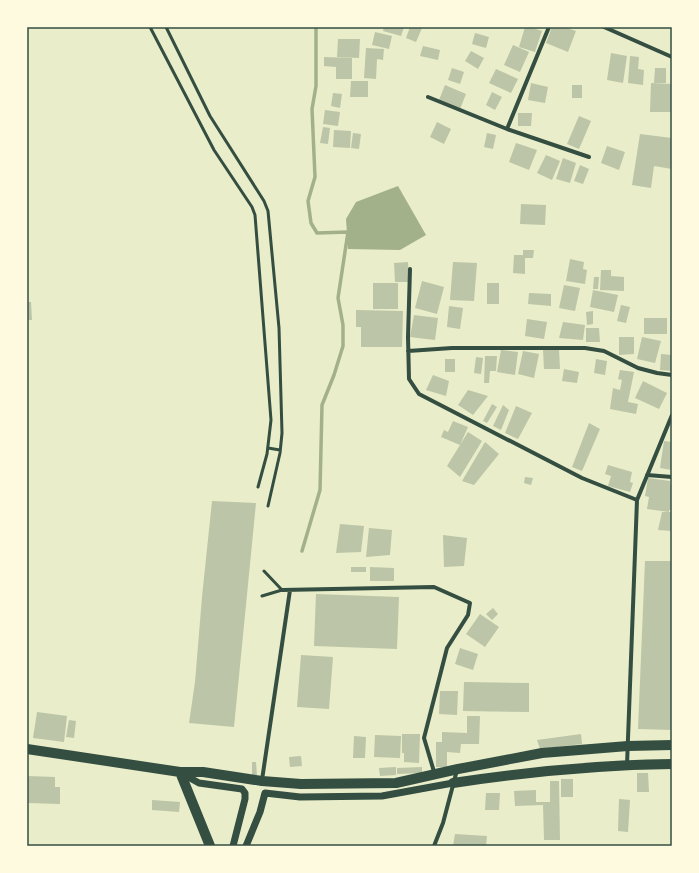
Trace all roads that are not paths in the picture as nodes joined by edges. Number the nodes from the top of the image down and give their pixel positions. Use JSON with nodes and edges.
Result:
{"nodes":[{"id":1,"x":150,"y":27,"type":"edge"},
{"id":2,"x":166,"y":27,"type":"edge"},
{"id":3,"x":549,"y":27,"type":"edge"},
{"id":4,"x":604,"y":27,"type":"edge"},
{"id":5,"x":672,"y":57,"type":"edge"},
{"id":6,"x":428,"y":97,"type":"dead end"},
{"id":7,"x":507,"y":129,"type":"junction"},
{"id":8,"x":589,"y":157,"type":"dead end"},
{"id":9,"x":410,"y":269,"type":"dead end"},
{"id":10,"x":408,"y":351,"type":"junction"},
{"id":11,"x":672,"y":375,"type":"edge"},
{"id":12,"x":672,"y":415,"type":"edge"},
{"id":13,"x":268,"y":448,"type":"junction"},
{"id":14,"x":280,"y":450,"type":"junction"},
{"id":15,"x":647,"y":475,"type":"junction"},
{"id":16,"x":672,"y":476,"type":"edge"},
{"id":17,"x":258,"y":487,"type":"dead end"},
{"id":18,"x":637,"y":500,"type":"junction"},
{"id":19,"x":268,"y":506,"type":"dead end"},
{"id":20,"x":264,"y":571,"type":"dead end"},
{"id":21,"x":282,"y":590,"type":"junction"},
{"id":22,"x":290,"y":590,"type":"junction"},
{"id":23,"x":262,"y":596,"type":"dead end"},
{"id":24,"x":672,"y":745,"type":"edge"},
{"id":25,"x":628,"y":746,"type":"junction"},
{"id":26,"x":27,"y":749,"type":"edge"},
{"id":27,"x":672,"y":764,"type":"edge"},
{"id":28,"x":627,"y":765,"type":"junction"},
{"id":29,"x":458,"y":769,"type":"junction"},
{"id":30,"x":180,"y":772,"type":"junction"},
{"id":31,"x":435,"y":775,"type":"junction"},
{"id":32,"x":262,"y":781,"type":"junction"},
{"id":33,"x":453,"y":783,"type":"junction"},
{"id":34,"x":264,"y":793,"type":"junction"},
{"id":35,"x":210,"y":846,"type":"edge"},
{"id":36,"x":233,"y":846,"type":"edge"},
{"id":37,"x":246,"y":846,"type":"edge"},
{"id":38,"x":434,"y":846,"type":"edge"}],
"edges":[{"from":1,"to":13,"type":"lane"},
{"from":2,"to":14,"type":"lane"},
{"from":3,"to":7,"type":"street"},
{"from":4,"to":5,"type":"street"},
{"from":6,"to":7,"type":"street"},
{"from":7,"to":8,"type":"street"},
{"from":9,"to":10,"type":"street"},
{"from":10,"to":11,"type":"street"},
{"from":10,"to":18,"type":"street"},
{"from":12,"to":15,"type":"street"},
{"from":13,"to":14,"type":"lane"},
{"from":13,"to":17,"type":"lane"},
{"from":14,"to":19,"type":"lane"},
{"from":15,"to":16,"type":"street"},
{"from":15,"to":18,"type":"street"},
{"from":18,"to":25,"type":"street"},
{"from":20,"to":21,"type":"lane"},
{"from":21,"to":22,"type":"street"},
{"from":21,"to":23,"type":"lane"},
{"from":22,"to":31,"type":"street"},
{"from":22,"to":32,"type":"street"},
{"from":24,"to":25,"type":"main road"},
{"from":25,"to":28,"type":"street"},
{"from":25,"to":29,"type":"main road"},
{"from":26,"to":30,"type":"main road"},
{"from":27,"to":28,"type":"main road"},
{"from":28,"to":33,"type":"main road"},
{"from":29,"to":31,"type":"main road"},
{"from":29,"to":33,"type":"street"},
{"from":30,"to":32,"type":"main road"},
{"from":30,"to":35,"type":"main road"},
{"from":30,"to":36,"type":"street"},
{"from":31,"to":32,"type":"main road"},
{"from":32,"to":34,"type":"street"},
{"from":33,"to":34,"type":"street"},
{"from":33,"to":38,"type":"street"},
{"from":34,"to":37,"type":"street"}]}
